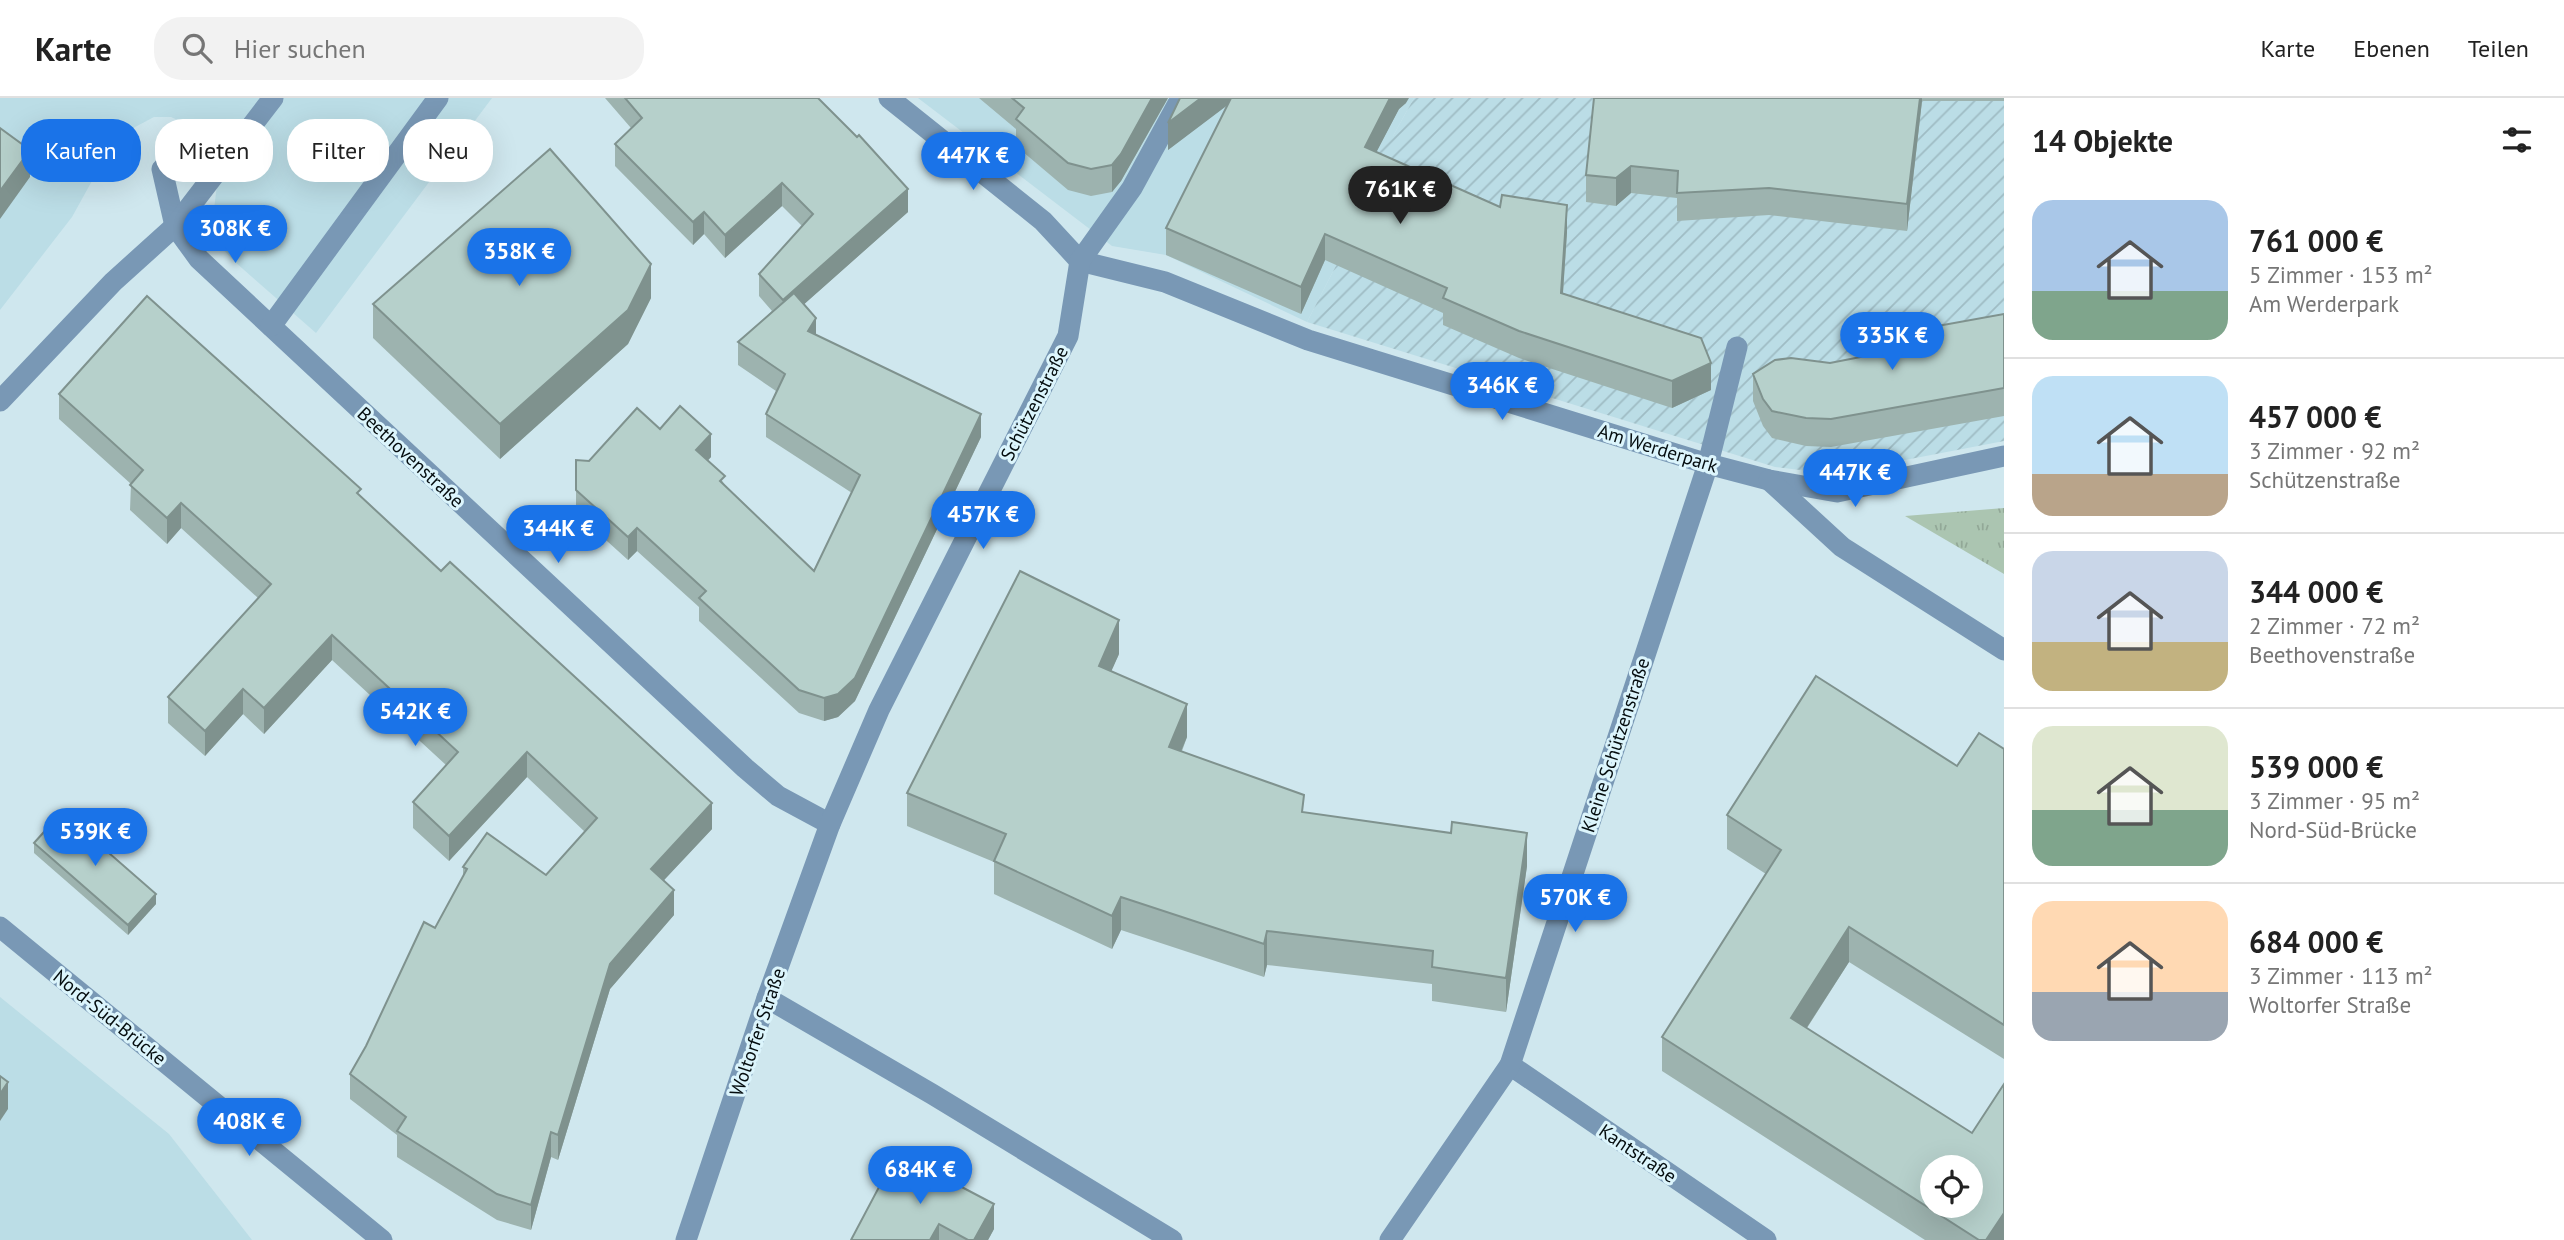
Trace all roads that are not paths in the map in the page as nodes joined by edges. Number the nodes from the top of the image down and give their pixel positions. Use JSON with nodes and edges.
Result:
{"nodes":[{"id":1,"x":273,"y":98,"type":"edge"},
{"id":2,"x":438,"y":98,"type":"edge"},
{"id":3,"x":890,"y":98,"type":"edge"},
{"id":4,"x":1181,"y":98,"type":"edge"},
{"id":5,"x":165,"y":182,"type":"edge"},
{"id":6,"x":175,"y":226,"type":"junction"},
{"id":7,"x":1080,"y":261,"type":"junction"},
{"id":8,"x":271,"y":326,"type":"junction"},
{"id":9,"x":1737,"y":347,"type":"dead end"},
{"id":10,"x":0,"y":401,"type":"edge"},
{"id":11,"x":2004,"y":456,"type":"edge"},
{"id":12,"x":1708,"y":464,"type":"junction"},
{"id":13,"x":1769,"y":480,"type":"junction"},
{"id":14,"x":2004,"y":650,"type":"edge"},
{"id":15,"x":830,"y":824,"type":"junction"},
{"id":16,"x":0,"y":926,"type":"edge"},
{"id":17,"x":767,"y":999,"type":"junction"},
{"id":18,"x":1510,"y":1065,"type":"junction"},
{"id":19,"x":382,"y":1240,"type":"edge"},
{"id":20,"x":686,"y":1240,"type":"edge"},
{"id":21,"x":1172,"y":1240,"type":"edge"},
{"id":22,"x":1390,"y":1240,"type":"edge"},
{"id":23,"x":1766,"y":1240,"type":"edge"}],
"edges":[{"from":1,"to":6,"type":"street"},
{"from":2,"to":8,"type":"street"},
{"from":3,"to":7,"type":"street"},
{"from":4,"to":7,"type":"street","name":"Schützenstraße"},
{"from":5,"to":6,"type":"street","name":"Beethovenstraße"},
{"from":6,"to":8,"type":"street","name":"Beethovenstraße"},
{"from":6,"to":10,"type":"street"},
{"from":7,"to":12,"type":"street","name":"Am Werderpark"},
{"from":7,"to":15,"type":"street","name":"Schützenstraße"},
{"from":8,"to":15,"type":"street","name":"Beethovenstraße"},
{"from":9,"to":12,"type":"street","name":"Kleine Schützenstraße"},
{"from":11,"to":13,"type":"street","name":"Am Werderpark"},
{"from":12,"to":13,"type":"street","name":"Am Werderpark"},
{"from":12,"to":18,"type":"street","name":"Kleine Schützenstraße"},
{"from":13,"to":14,"type":"street"},
{"from":15,"to":17,"type":"street","name":"Woltorfer Straße"},
{"from":16,"to":19,"type":"street","name":"Nord-Süd-Brücke"},
{"from":17,"to":20,"type":"street","name":"Woltorfer Straße"},
{"from":17,"to":21,"type":"street"},
{"from":18,"to":22,"type":"street","name":"Kleine Schützenstraße"},
{"from":18,"to":23,"type":"street","name":"Kantstraße"}]}
